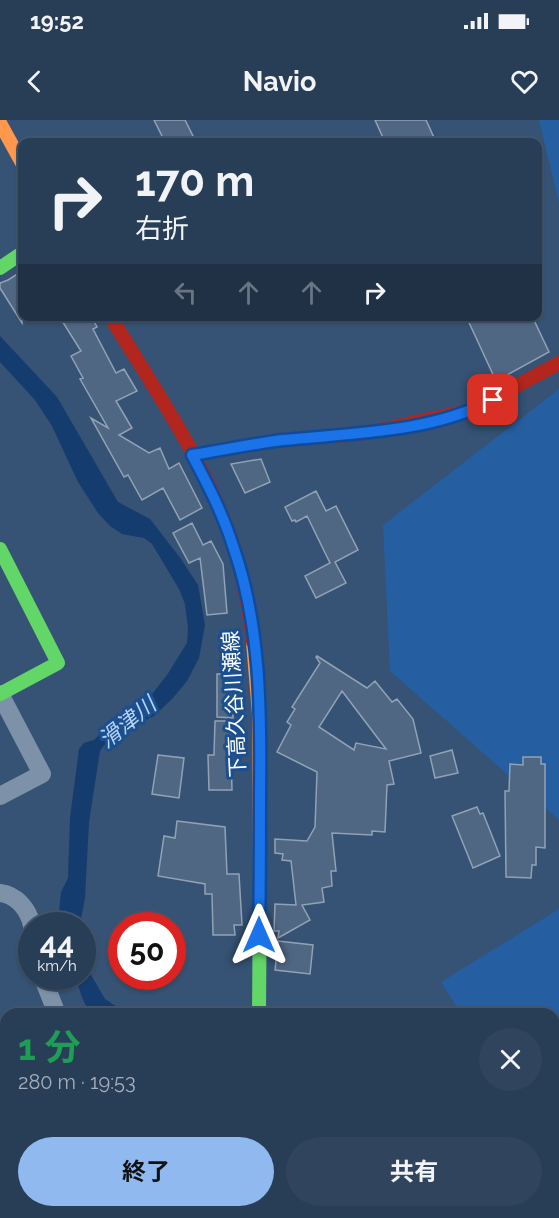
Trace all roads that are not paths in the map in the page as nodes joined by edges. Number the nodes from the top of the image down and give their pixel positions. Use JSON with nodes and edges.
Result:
{"nodes":[{"id":1,"x":0,"y":123,"type":"edge"},
{"id":2,"x":18,"y":156,"type":"edge"},
{"id":3,"x":18,"y":257,"type":"edge"},
{"id":4,"x":0,"y":268,"type":"edge"},
{"id":5,"x":113,"y":321,"type":"edge"},
{"id":6,"x":559,"y":363,"type":"edge"},
{"id":7,"x":192,"y":455,"type":"junction"},
{"id":8,"x":0,"y":549,"type":"edge"},
{"id":9,"x":0,"y":694,"type":"edge"},
{"id":10,"x":0,"y":796,"type":"edge"},
{"id":11,"x":0,"y":893,"type":"edge"},
{"id":12,"x":28,"y":912,"type":"edge"},
{"id":13,"x":48,"y":990,"type":"edge"},
{"id":14,"x":55,"y":1008,"type":"edge"},
{"id":15,"x":259,"y":1008,"type":"edge"}],
"edges":[{"from":1,"to":2,"type":"main road"},
{"from":3,"to":4,"type":"main road"},
{"from":5,"to":7,"type":"main road","name":"下高久谷川瀬線"},
{"from":6,"to":7,"type":"main road"},
{"from":7,"to":15,"type":"main road","name":"下高久谷川瀬線"},
{"from":8,"to":9,"type":"main road"},
{"from":9,"to":10,"type":"street"},
{"from":11,"to":12,"type":"street"},
{"from":13,"to":14,"type":"street"}]}
